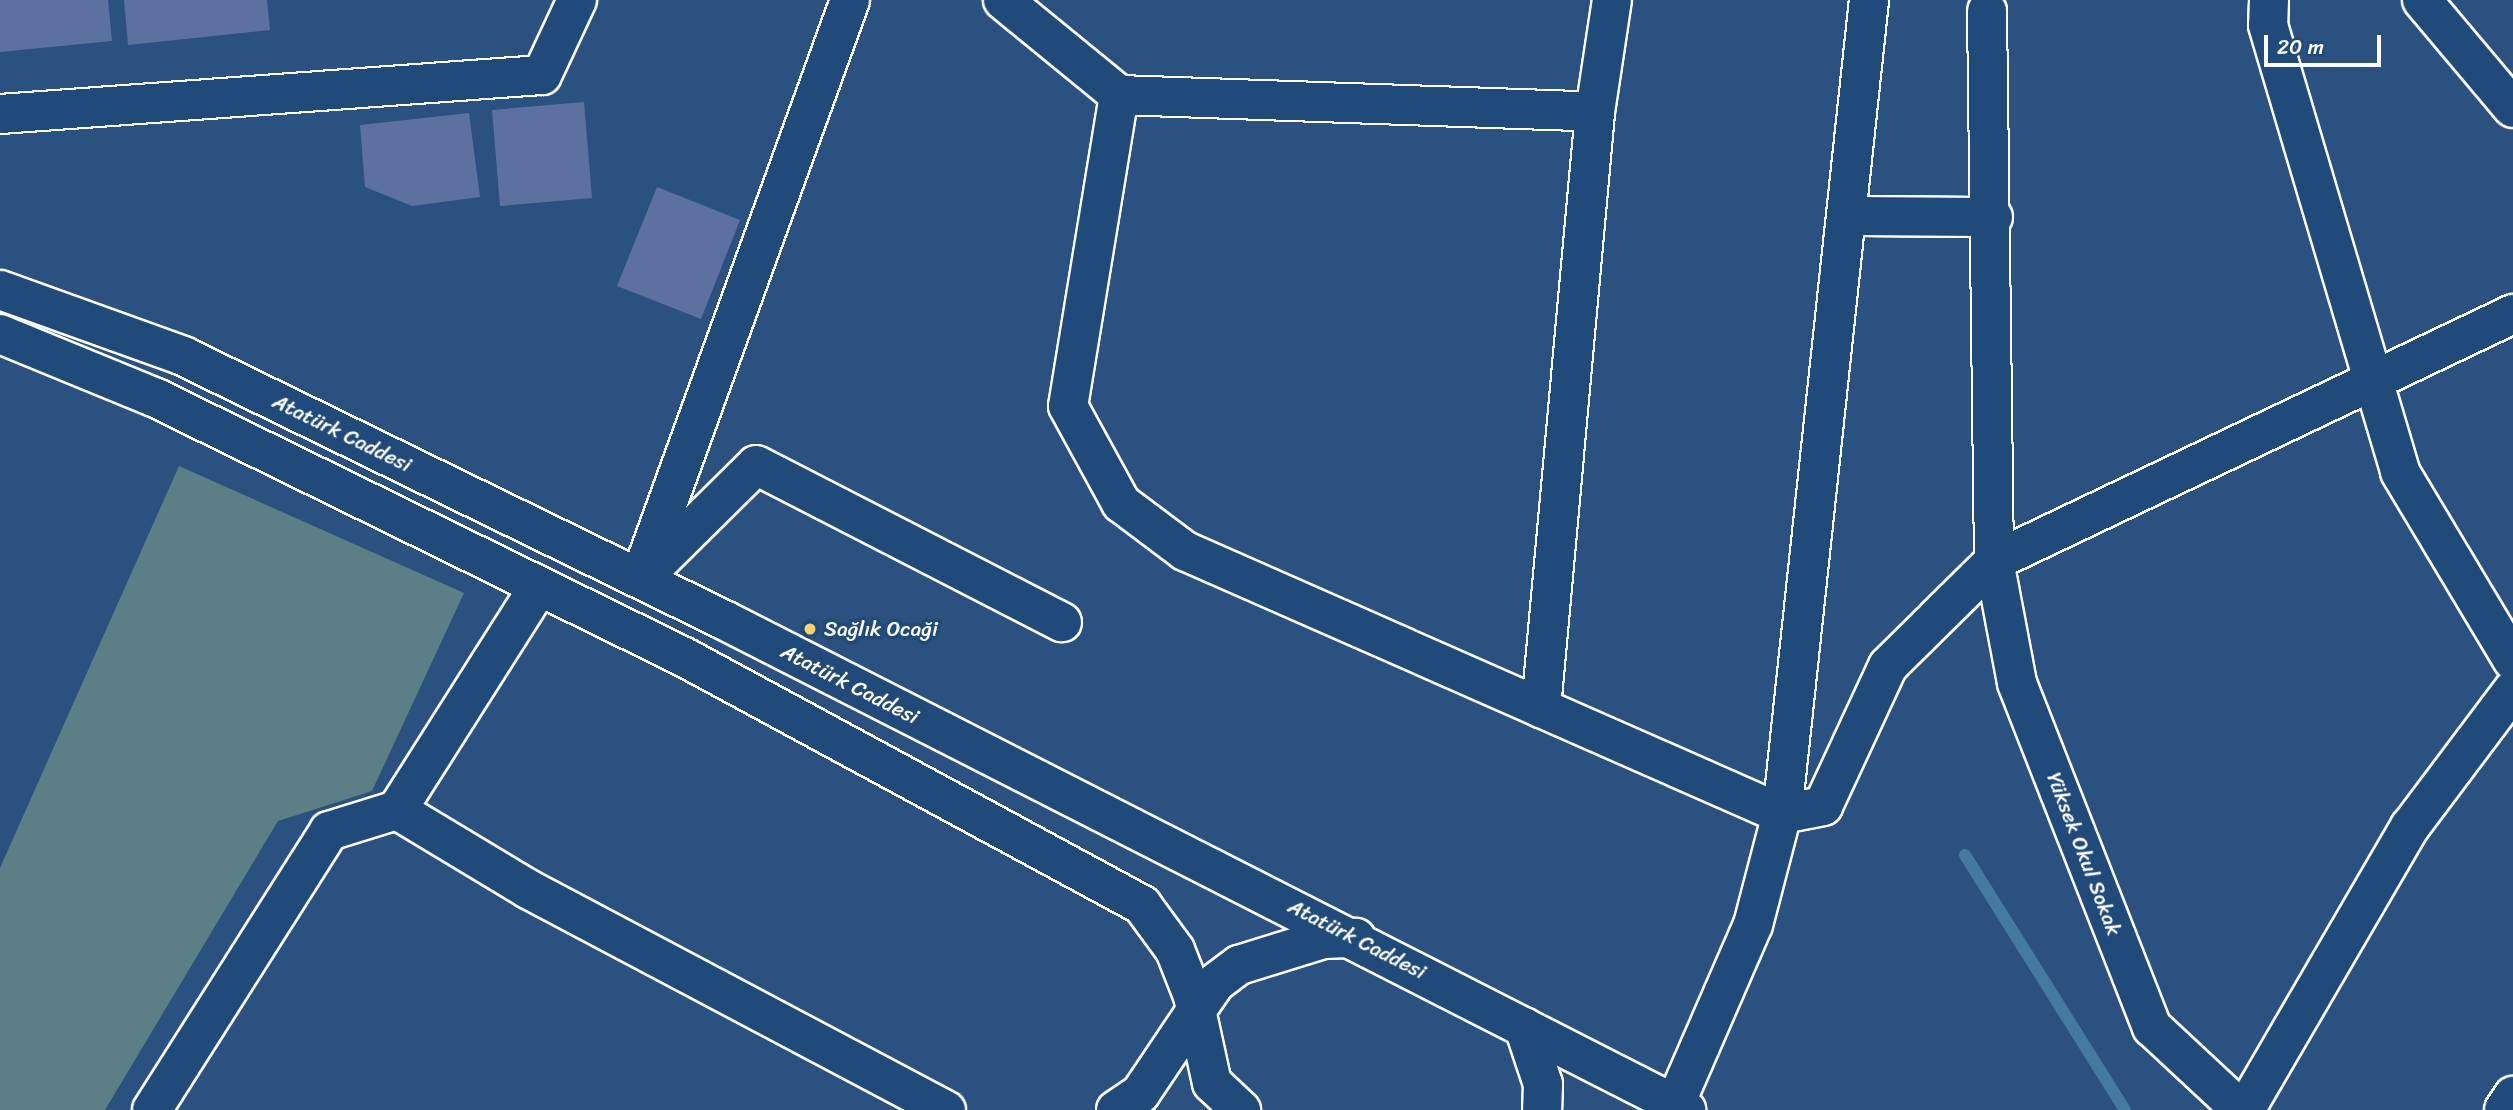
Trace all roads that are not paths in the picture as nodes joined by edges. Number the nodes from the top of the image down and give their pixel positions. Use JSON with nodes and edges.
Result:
{"nodes":[{"id":1,"x":577,"y":0,"type":"edge"},
{"id":2,"x":850,"y":0,"type":"edge"},
{"id":3,"x":1003,"y":0,"type":"edge"},
{"id":4,"x":1612,"y":0,"type":"edge"},
{"id":5,"x":1868,"y":0,"type":"edge"},
{"id":6,"x":2269,"y":0,"type":"edge"},
{"id":7,"x":2421,"y":0,"type":"edge"},
{"id":8,"x":1987,"y":11,"type":"dead end"},
{"id":9,"x":1119,"y":95,"type":"junction"},
{"id":10,"x":2513,"y":108,"type":"edge"},
{"id":11,"x":1595,"y":112,"type":"junction"},
{"id":12,"x":0,"y":114,"type":"edge"},
{"id":13,"x":1846,"y":216,"type":"junction"},
{"id":14,"x":1993,"y":217,"type":"junction"},
{"id":15,"x":0,"y":290,"type":"edge"},
{"id":16,"x":2513,"y":314,"type":"edge"},
{"id":17,"x":0,"y":334,"type":"edge"},
{"id":18,"x":2373,"y":385,"type":"junction"},
{"id":19,"x":1994,"y":561,"type":"junction"},
{"id":20,"x":640,"y":579,"type":"junction"},
{"id":21,"x":539,"y":586,"type":"junction"},
{"id":22,"x":1062,"y":622,"type":"dead end"},
{"id":23,"x":2513,"y":661,"type":"edge"},
{"id":24,"x":2513,"y":690,"type":"edge"},
{"id":25,"x":1541,"y":708,"type":"junction"},
{"id":26,"x":397,"y":810,"type":"junction"},
{"id":27,"x":1782,"y":814,"type":"junction"},
{"id":28,"x":1356,"y":938,"type":"junction"},
{"id":29,"x":1195,"y":1012,"type":"junction"},
{"id":30,"x":1524,"y":1027,"type":"junction"},
{"id":31,"x":2513,"y":1096,"type":"edge"},
{"id":32,"x":1680,"y":1107,"type":"edge"},
{"id":33,"x":152,"y":1110,"type":"edge"},
{"id":34,"x":946,"y":1110,"type":"edge"},
{"id":35,"x":1116,"y":1110,"type":"edge"},
{"id":36,"x":1241,"y":1110,"type":"edge"},
{"id":37,"x":1542,"y":1110,"type":"edge"},
{"id":38,"x":2243,"y":1110,"type":"edge"},
{"id":39,"x":2504,"y":1110,"type":"edge"}],
"edges":[{"from":1,"to":12,"type":"street"},
{"from":2,"to":20,"type":"street"},
{"from":3,"to":9,"type":"street"},
{"from":4,"to":11,"type":"street"},
{"from":5,"to":13,"type":"street"},
{"from":6,"to":18,"type":"street"},
{"from":7,"to":10,"type":"street"},
{"from":8,"to":14,"type":"street","name":"Yüksek Okul Sokak"},
{"from":9,"to":11,"type":"street"},
{"from":9,"to":25,"type":"street"},
{"from":11,"to":25,"type":"street"},
{"from":13,"to":14,"type":"street"},
{"from":13,"to":27,"type":"street"},
{"from":14,"to":19,"type":"street","name":"Yüksek Okul Sokak"},
{"from":15,"to":20,"type":"street","name":"Atatürk Caddesi"},
{"from":16,"to":18,"type":"street"},
{"from":17,"to":21,"type":"street"},
{"from":18,"to":19,"type":"street"},
{"from":18,"to":23,"type":"street"},
{"from":19,"to":27,"type":"street"},
{"from":19,"to":38,"type":"street","name":"Yüksek Okul Sokak"},
{"from":20,"to":22,"type":"street"},
{"from":20,"to":28,"type":"street","name":"Atatürk Caddesi"},
{"from":21,"to":26,"type":"street"},
{"from":21,"to":29,"type":"street"},
{"from":24,"to":38,"type":"street"},
{"from":25,"to":27,"type":"street"},
{"from":26,"to":33,"type":"street"},
{"from":26,"to":34,"type":"street"},
{"from":27,"to":32,"type":"street"},
{"from":28,"to":29,"type":"street"},
{"from":28,"to":30,"type":"street","name":"Atatürk Caddesi"},
{"from":29,"to":35,"type":"street"},
{"from":29,"to":36,"type":"street"},
{"from":30,"to":32,"type":"street","name":"Atatürk Caddesi"},
{"from":30,"to":37,"type":"street"},
{"from":31,"to":39,"type":"street"}]}
